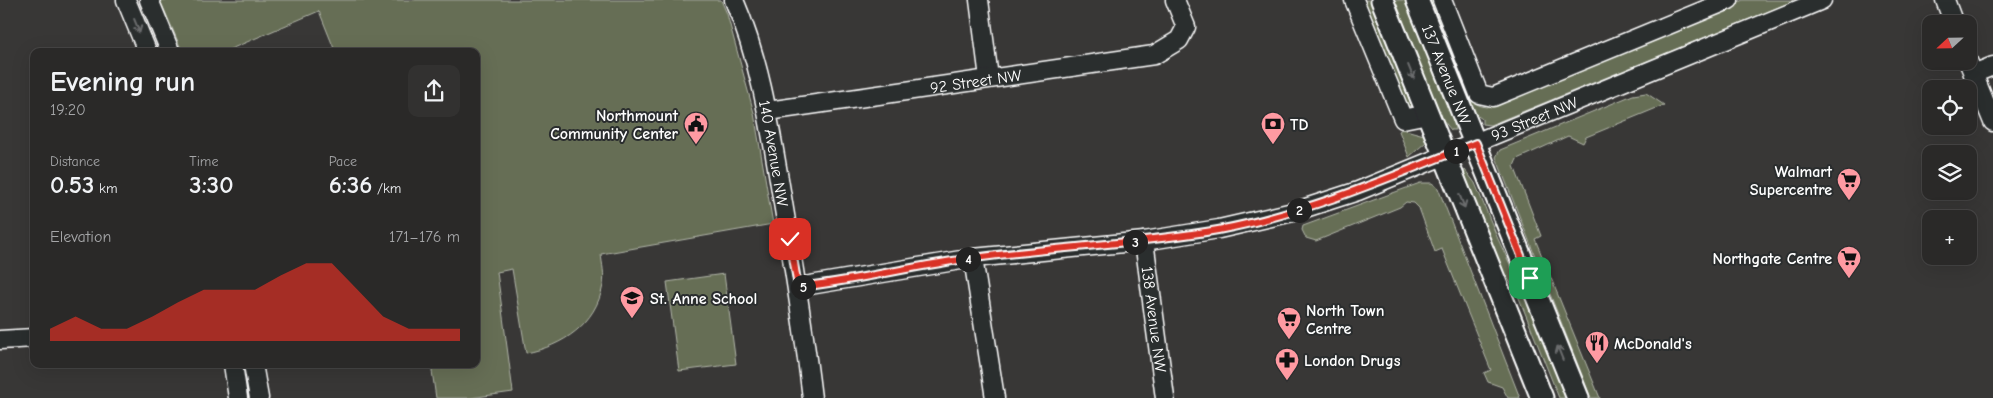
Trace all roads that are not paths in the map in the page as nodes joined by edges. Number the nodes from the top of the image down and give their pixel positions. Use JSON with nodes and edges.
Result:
{"nodes":[{"id":1,"x":126,"y":0,"type":"edge"},
{"id":2,"x":149,"y":0,"type":"edge"},
{"id":3,"x":734,"y":0,"type":"edge"},
{"id":4,"x":979,"y":0,"type":"edge"},
{"id":5,"x":1175,"y":0,"type":"edge"},
{"id":6,"x":1354,"y":0,"type":"edge"},
{"id":7,"x":1382,"y":0,"type":"edge"},
{"id":8,"x":1417,"y":0,"type":"edge"},
{"id":9,"x":1442,"y":0,"type":"edge"},
{"id":10,"x":1729,"y":0,"type":"edge"},
{"id":11,"x":1822,"y":0,"type":"edge"},
{"id":12,"x":1945,"y":0,"type":"edge"},
{"id":13,"x":1951,"y":15,"type":"edge"},
{"id":14,"x":146,"y":48,"type":"edge"},
{"id":15,"x":169,"y":48,"type":"edge"},
{"id":16,"x":1993,"y":66,"type":"edge"},
{"id":17,"x":1978,"y":67,"type":"edge"},
{"id":18,"x":1972,"y":70,"type":"edge"},
{"id":19,"x":989,"y":78,"type":"junction"},
{"id":20,"x":768,"y":111,"type":"junction"},
{"id":21,"x":1428,"y":114,"type":"junction"},
{"id":22,"x":1993,"y":122,"type":"edge"},
{"id":23,"x":1476,"y":143,"type":"junction"},
{"id":24,"x":1444,"y":156,"type":"junction"},
{"id":25,"x":1144,"y":241,"type":"junction"},
{"id":26,"x":973,"y":258,"type":"junction"},
{"id":27,"x":1488,"y":266,"type":"junction"},
{"id":28,"x":798,"y":287,"type":"junction"},
{"id":29,"x":30,"y":338,"type":"edge"},
{"id":30,"x":0,"y":340,"type":"edge"},
{"id":31,"x":234,"y":368,"type":"edge"},
{"id":32,"x":254,"y":368,"type":"edge"},
{"id":33,"x":238,"y":398,"type":"edge"},
{"id":34,"x":259,"y":398,"type":"edge"},
{"id":35,"x":812,"y":398,"type":"edge"},
{"id":36,"x":995,"y":398,"type":"edge"},
{"id":37,"x":1165,"y":398,"type":"edge"},
{"id":38,"x":1542,"y":398,"type":"edge"},
{"id":39,"x":1555,"y":398,"type":"edge"},
{"id":40,"x":1578,"y":398,"type":"edge"}],
"edges":[{"from":1,"to":14,"type":"street","one_way":true},
{"from":2,"to":15,"type":"street"},
{"from":3,"to":20,"type":"street","name":"140 Avenue NW"},
{"from":4,"to":19,"type":"street"},
{"from":5,"to":19,"type":"street","name":"92 Street NW"},
{"from":6,"to":21,"type":"street","name":"137 Avenue NW"},
{"from":7,"to":21,"type":"main road","name":"137 Avenue NW","one_way":true},
{"from":8,"to":23,"type":"main road","name":"137 Avenue NW"},
{"from":9,"to":10,"type":"street","name":"137 Avenue NW"},
{"from":11,"to":23,"type":"street","name":"93 Street NW"},
{"from":12,"to":13,"type":"street"},
{"from":16,"to":17,"type":"street"},
{"from":18,"to":22,"type":"street"},
{"from":19,"to":20,"type":"street","name":"92 Street NW"},
{"from":20,"to":28,"type":"street","name":"140 Avenue NW"},
{"from":21,"to":24,"type":"main road","name":"137 Avenue NW"},
{"from":23,"to":24,"type":"street","name":"93 Street NW"},
{"from":40,"to":23,"type":"main road","name":"137 Avenue NW","one_way":true},
{"from":24,"to":25,"type":"street","name":"93 Street NW"},
{"from":24,"to":27,"type":"main road","name":"137 Avenue NW","one_way":true},
{"from":25,"to":26,"type":"street","name":"93 Street NW"},
{"from":25,"to":37,"type":"street","name":"138 Avenue NW"},
{"from":26,"to":28,"type":"street","name":"93 Street NW"},
{"from":26,"to":36,"type":"street"},
{"from":27,"to":38,"type":"main road","name":"137 Avenue NW"},
{"from":27,"to":39,"type":"main road"},
{"from":28,"to":35,"type":"street","name":"140 Avenue NW"},
{"from":29,"to":30,"type":"street"},
{"from":31,"to":33,"type":"street"},
{"from":32,"to":34,"type":"street"}]}
